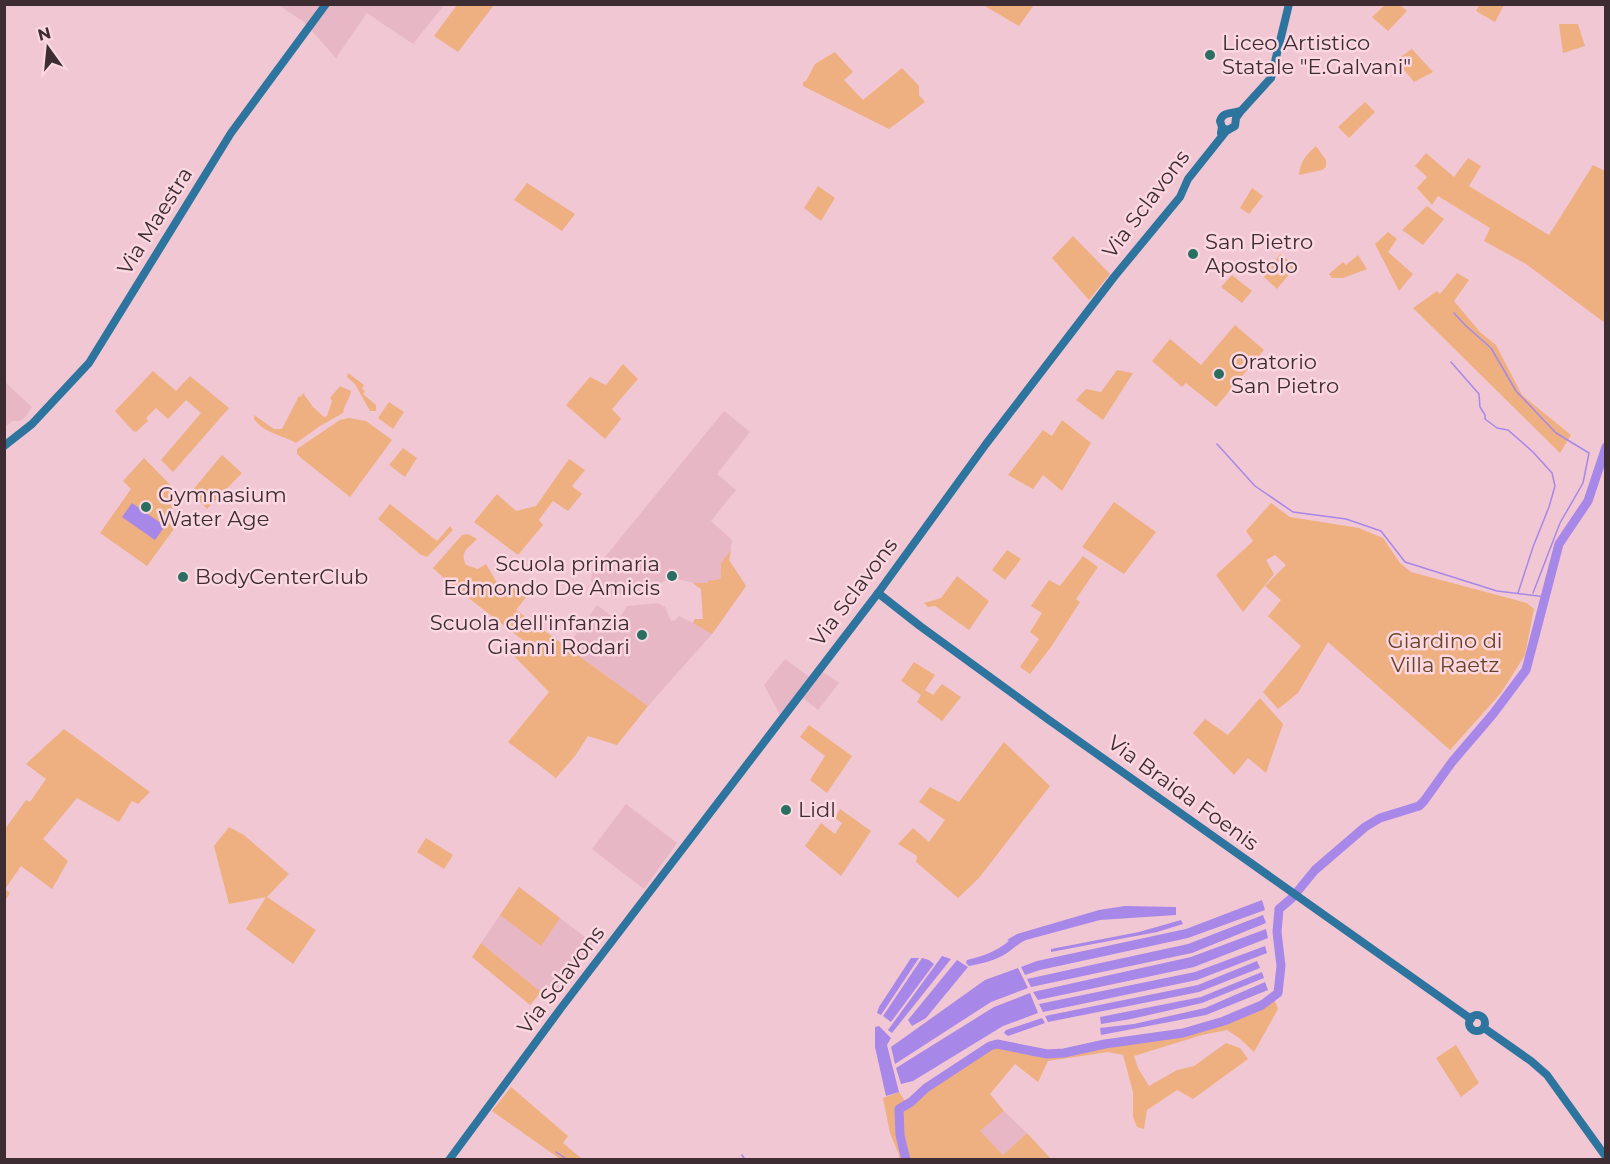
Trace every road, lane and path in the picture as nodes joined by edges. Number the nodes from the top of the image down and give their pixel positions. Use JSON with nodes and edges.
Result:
{"nodes":[{"id":1,"x":326,"y":4,"type":"edge"},
{"id":2,"x":1290,"y":4,"type":"edge"},
{"id":3,"x":1236,"y":114,"type":"junction"},
{"id":4,"x":1223,"y":131,"type":"junction"},
{"id":5,"x":4,"y":446,"type":"edge"},
{"id":6,"x":878,"y":592,"type":"junction"},
{"id":7,"x":1605,"y":1157,"type":"edge"},
{"id":8,"x":449,"y":1160,"type":"edge"}],
"edges":[{"from":1,"to":5,"type":"street","name":"Via Maestra"},
{"from":2,"to":3,"type":"street","name":"Via Sclavons"},
{"from":3,"to":4,"type":"street","name":"Via Sclavons"},
{"from":3,"to":4,"type":"street","name":"Via Sclavons"},
{"from":4,"to":6,"type":"street","name":"Via Sclavons"},
{"from":6,"to":7,"type":"street","name":"Via Braida Foenis"},
{"from":6,"to":8,"type":"street","name":"Via Sclavons"}]}
